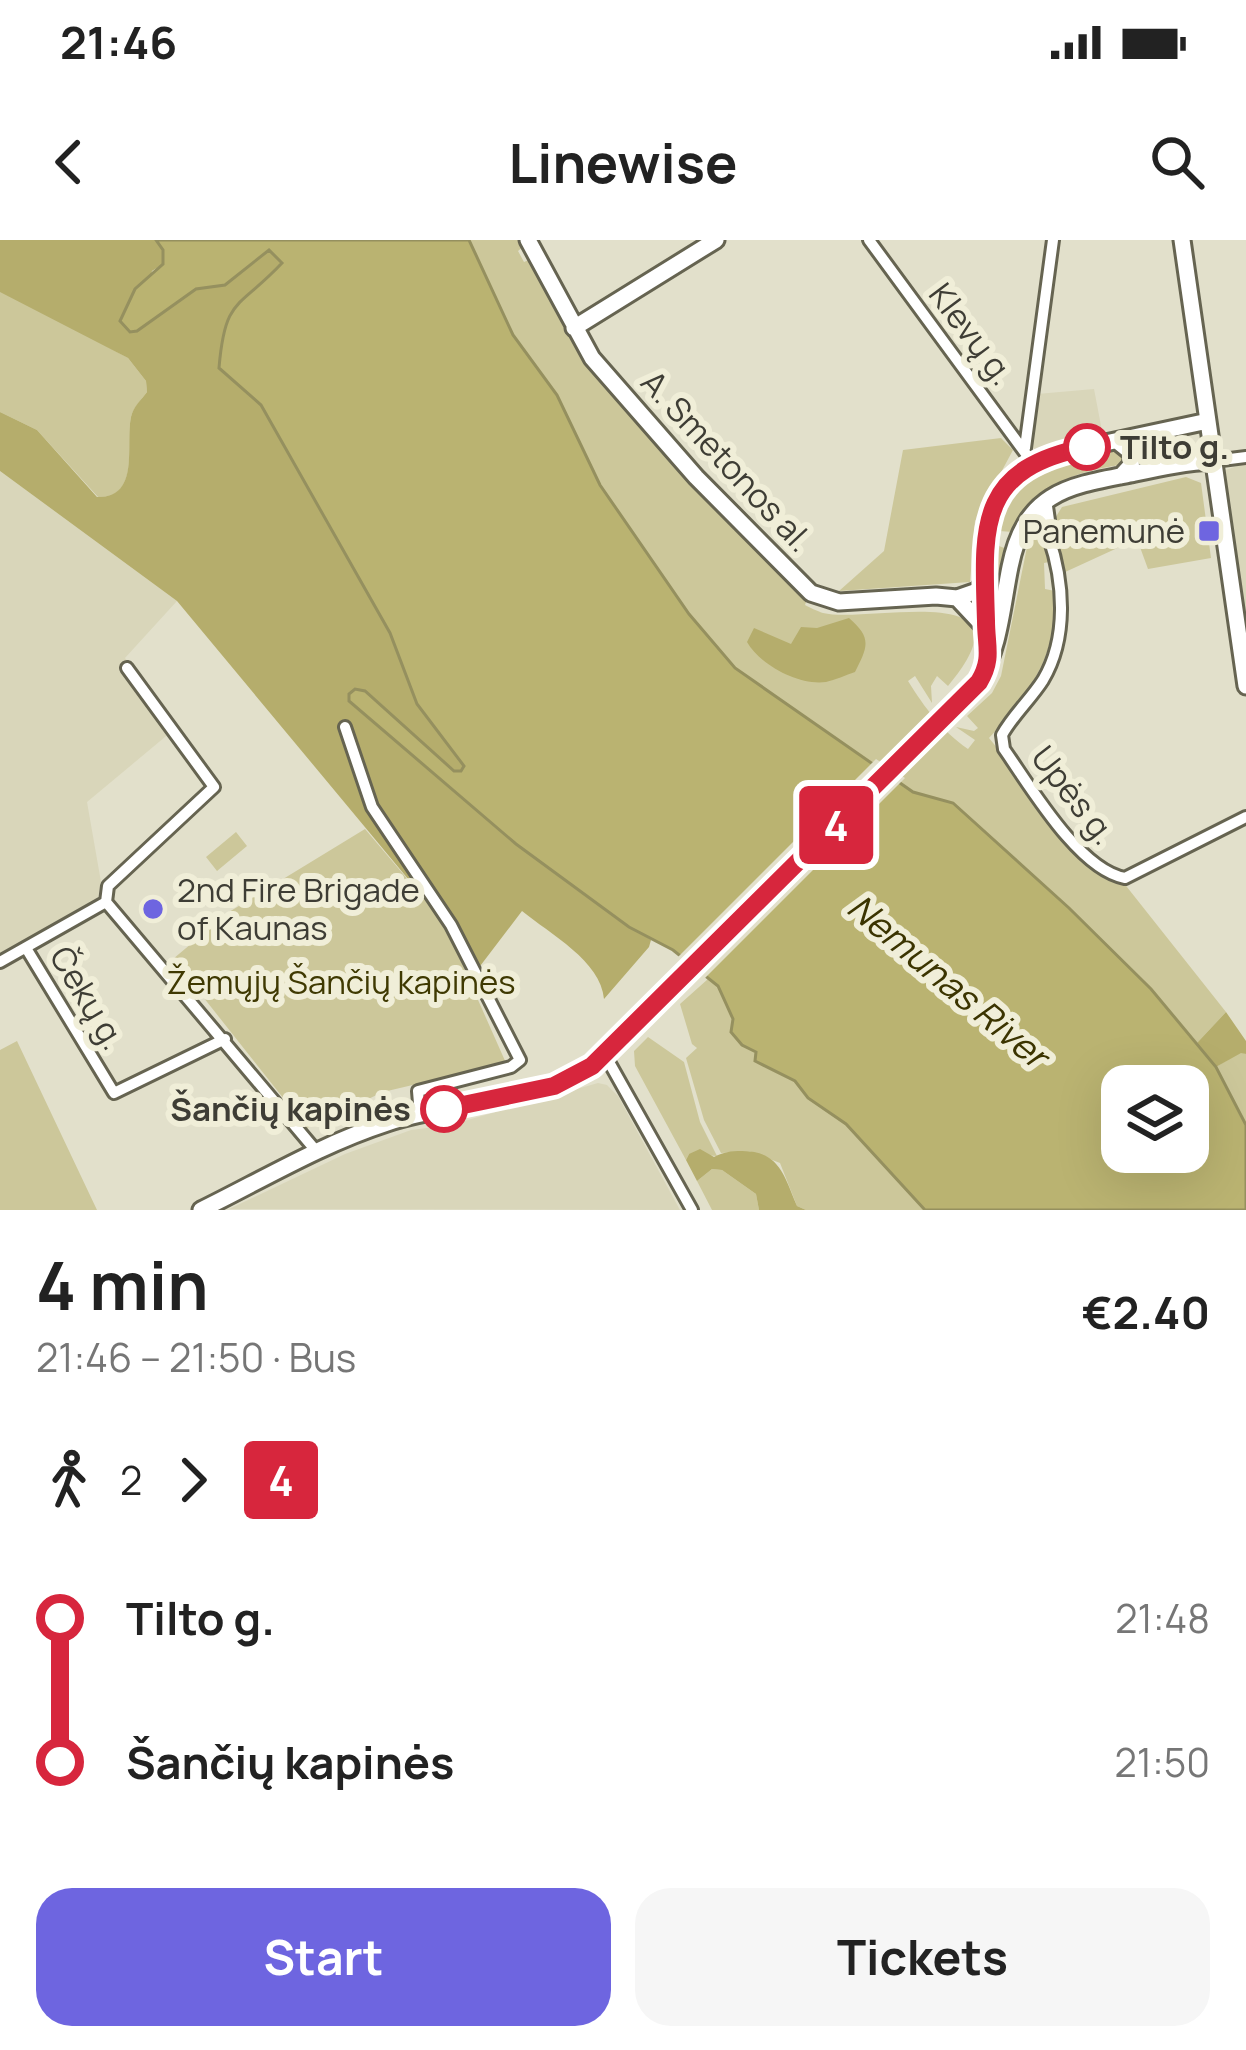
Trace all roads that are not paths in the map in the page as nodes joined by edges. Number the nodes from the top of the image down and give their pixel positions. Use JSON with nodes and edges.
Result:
{"nodes":[{"id":1,"x":528,"y":240,"type":"edge"},
{"id":2,"x":716,"y":240,"type":"edge"},
{"id":3,"x":868,"y":240,"type":"edge"},
{"id":4,"x":1053,"y":240,"type":"edge"},
{"id":5,"x":1182,"y":240,"type":"edge"},
{"id":6,"x":574,"y":328,"type":"junction"},
{"id":7,"x":1208,"y":421,"type":"junction"},
{"id":8,"x":1117,"y":441,"type":"junction"},
{"id":9,"x":1028,"y":455,"type":"junction"},
{"id":10,"x":1246,"y":457,"type":"edge"},
{"id":11,"x":1214,"y":461,"type":"junction"},
{"id":12,"x":1120,"y":476,"type":"junction"},
{"id":13,"x":1044,"y":503,"type":"junction"},
{"id":14,"x":987,"y":526,"type":"junction"},
{"id":15,"x":1021,"y":533,"type":"junction"},
{"id":16,"x":1049,"y":538,"type":"junction"},
{"id":17,"x":985,"y":580,"type":"junction"},
{"id":18,"x":957,"y":598,"type":"junction"},
{"id":19,"x":986,"y":629,"type":"junction"},
{"id":20,"x":991,"y":656,"type":"junction"},
{"id":21,"x":127,"y":668,"type":"dead end"},
{"id":22,"x":1246,"y":686,"type":"edge"},
{"id":23,"x":345,"y":727,"type":"dead end"},
{"id":24,"x":1246,"y":818,"type":"edge"},
{"id":25,"x":106,"y":902,"type":"junction"},
{"id":26,"x":26,"y":948,"type":"junction"},
{"id":27,"x":0,"y":962,"type":"edge"},
{"id":28,"x":225,"y":1040,"type":"junction"},
{"id":29,"x":605,"y":1055,"type":"junction"},
{"id":30,"x":419,"y":1114,"type":"junction"},
{"id":31,"x":317,"y":1152,"type":"junction"},
{"id":32,"x":201,"y":1210,"type":"edge"},
{"id":33,"x":692,"y":1210,"type":"edge"}],
"edges":[{"from":1,"to":6,"type":"main road","name":"A. Smetonos al."},
{"from":2,"to":6,"type":"main road"},
{"from":3,"to":9,"type":"street","name":"Klevų g."},
{"from":4,"to":9,"type":"street"},
{"from":5,"to":7,"type":"main road"},
{"from":6,"to":18,"type":"main road","name":"A. Smetonos al."},
{"from":7,"to":8,"type":"main road"},
{"from":7,"to":11,"type":"main road"},
{"from":8,"to":9,"type":"main road"},
{"from":8,"to":12,"type":"main road"},
{"from":9,"to":14,"type":"main road"},
{"from":10,"to":11,"type":"street"},
{"from":11,"to":12,"type":"main road"},
{"from":11,"to":22,"type":"main road"},
{"from":12,"to":13,"type":"main road"},
{"from":13,"to":15,"type":"main road"},
{"from":13,"to":16,"type":"main road"},
{"from":14,"to":15,"type":"main road"},
{"from":14,"to":17,"type":"main road"},
{"from":15,"to":16,"type":"main road"},
{"from":15,"to":20,"type":"main road"},
{"from":16,"to":24,"type":"street","name":"Upės g."},
{"from":17,"to":18,"type":"main road"},
{"from":17,"to":19,"type":"main road"},
{"from":18,"to":19,"type":"main road"},
{"from":19,"to":20,"type":"main road"},
{"from":20,"to":29,"type":"main road"},
{"from":21,"to":25,"type":"street"},
{"from":23,"to":30,"type":"street"},
{"from":25,"to":26,"type":"street"},
{"from":25,"to":28,"type":"street"},
{"from":26,"to":27,"type":"street"},
{"from":26,"to":28,"type":"street","name":"Čekų g."},
{"from":28,"to":31,"type":"street"},
{"from":29,"to":30,"type":"main road"},
{"from":29,"to":33,"type":"street"},
{"from":30,"to":31,"type":"main road"},
{"from":31,"to":32,"type":"main road"}]}
